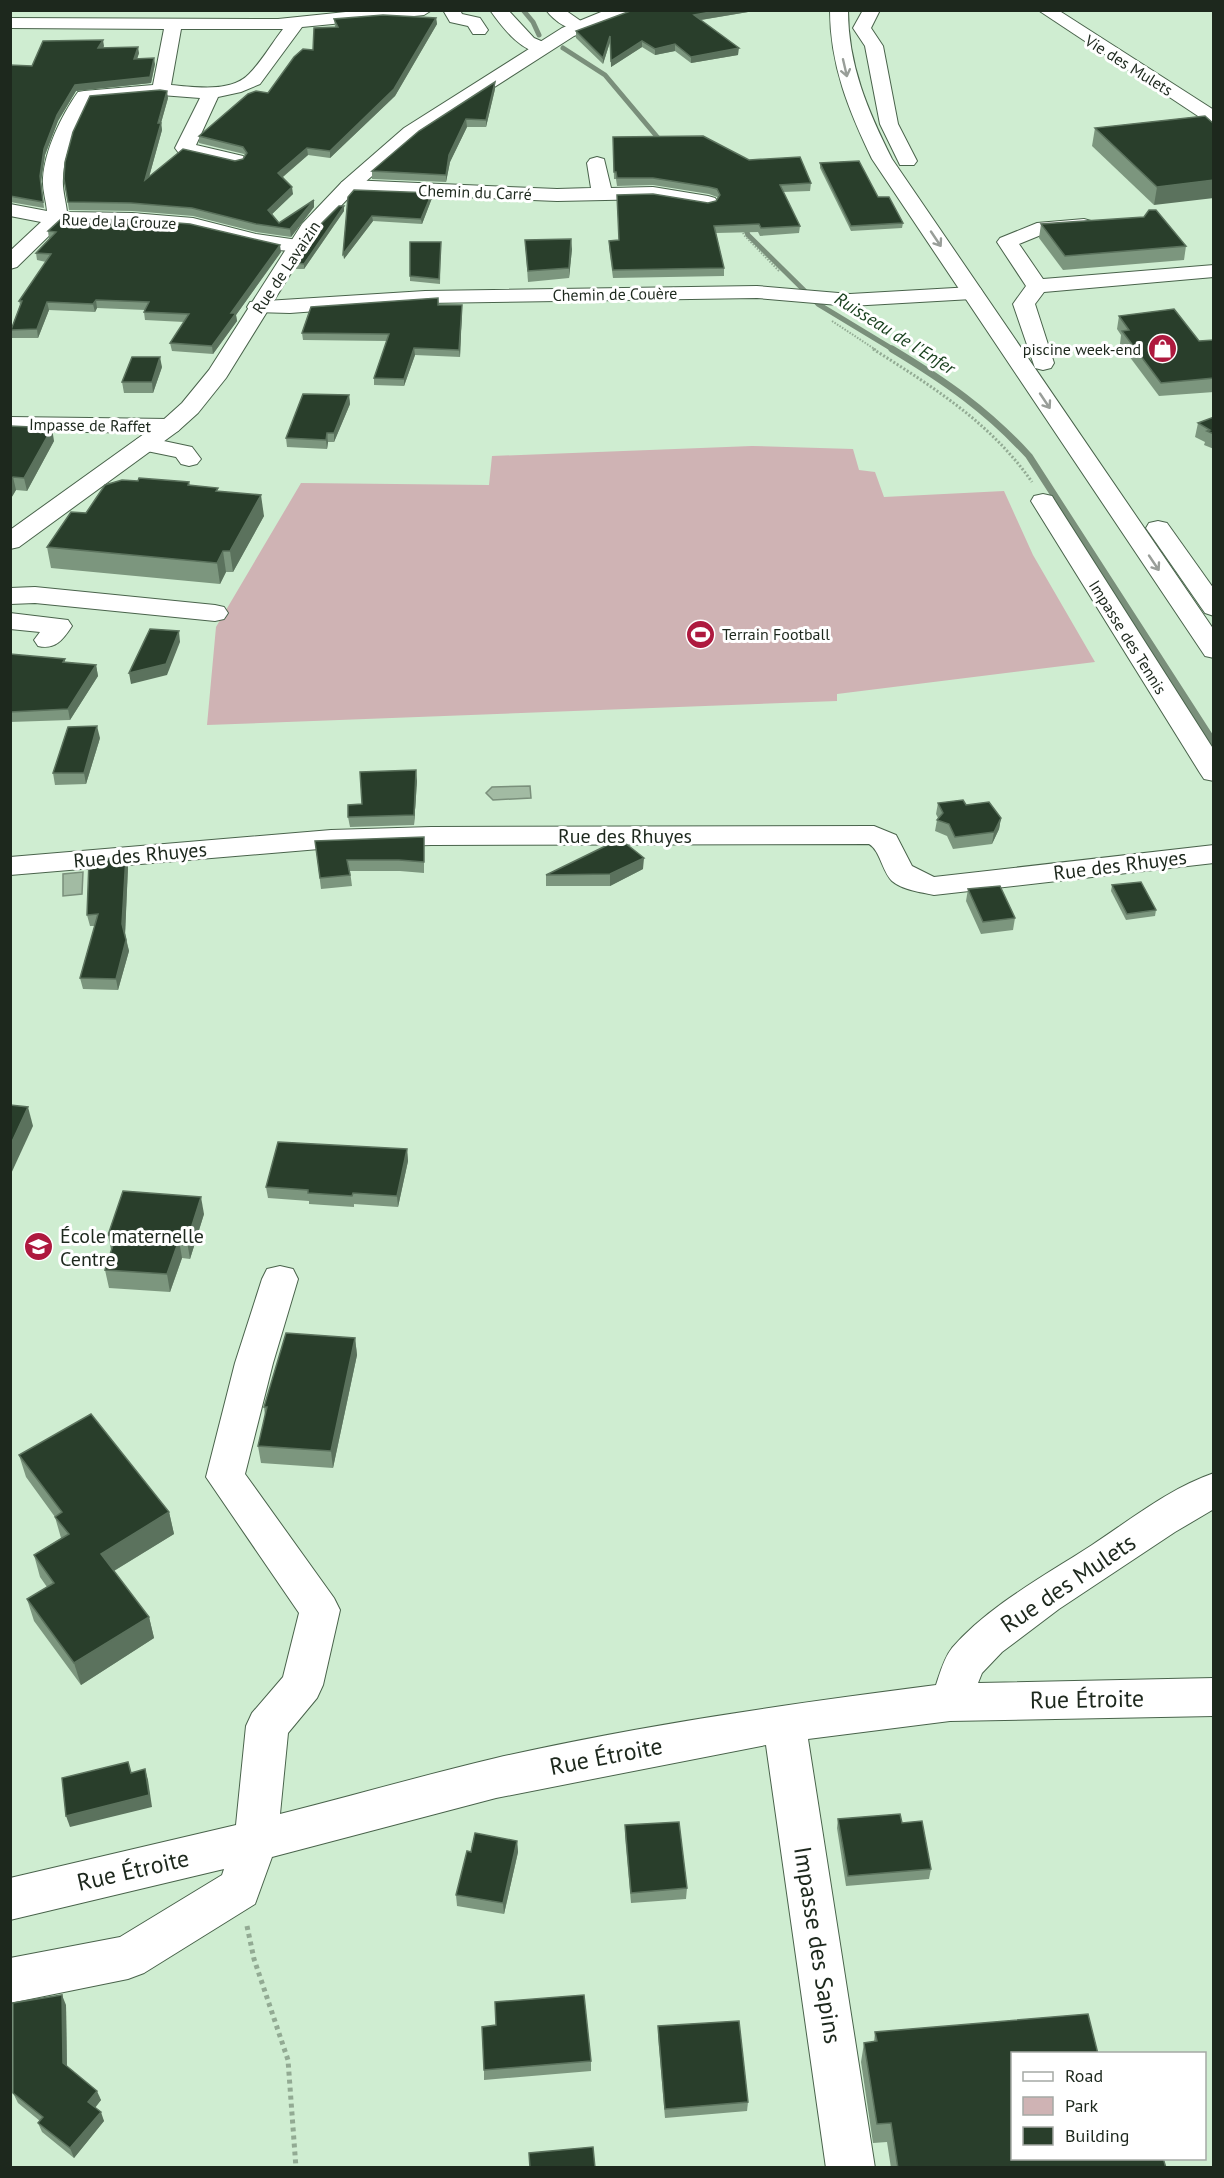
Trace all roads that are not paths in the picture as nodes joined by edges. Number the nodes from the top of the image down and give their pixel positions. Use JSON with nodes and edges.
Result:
{"nodes":[{"id":1,"x":424,"y":10,"type":"edge"},
{"id":2,"x":451,"y":10,"type":"edge"},
{"id":3,"x":498,"y":10,"type":"edge"},
{"id":4,"x":554,"y":10,"type":"edge"},
{"id":5,"x":624,"y":10,"type":"edge"},
{"id":6,"x":839,"y":10,"type":"edge"},
{"id":7,"x":872,"y":10,"type":"edge"},
{"id":8,"x":1046,"y":10,"type":"edge"},
{"id":9,"x":254,"y":18,"type":"edge"},
{"id":10,"x":10,"y":22,"type":"edge"},
{"id":11,"x":296,"y":23,"type":"junction"},
{"id":12,"x":173,"y":25,"type":"junction"},
{"id":13,"x":579,"y":26,"type":"junction"},
{"id":14,"x":479,"y":30,"type":"dead end"},
{"id":15,"x":542,"y":48,"type":"junction"},
{"id":16,"x":161,"y":90,"type":"junction"},
{"id":17,"x":211,"y":93,"type":"junction"},
{"id":18,"x":1214,"y":118,"type":"edge"},
{"id":19,"x":236,"y":160,"type":"edge"},
{"id":20,"x":597,"y":164,"type":"dead end"},
{"id":21,"x":349,"y":186,"type":"junction"},
{"id":22,"x":602,"y":193,"type":"junction"},
{"id":23,"x":708,"y":202,"type":"edge"},
{"id":24,"x":10,"y":210,"type":"edge"},
{"id":25,"x":56,"y":218,"type":"junction"},
{"id":26,"x":1107,"y":224,"type":"edge"},
{"id":27,"x":298,"y":245,"type":"junction"},
{"id":28,"x":10,"y":263,"type":"edge"},
{"id":29,"x":1214,"y":271,"type":"edge"},
{"id":30,"x":1037,"y":286,"type":"junction"},
{"id":31,"x":972,"y":293,"type":"junction"},
{"id":32,"x":258,"y":307,"type":"junction"},
{"id":33,"x":1043,"y":363,"type":"junction"},
{"id":34,"x":10,"y":424,"type":"edge"},
{"id":35,"x":170,"y":426,"type":"junction"},
{"id":36,"x":145,"y":444,"type":"junction"},
{"id":37,"x":189,"y":459,"type":"dead end"},
{"id":38,"x":1043,"y":501,"type":"road end"},
{"id":39,"x":10,"y":542,"type":"edge"},
{"id":40,"x":10,"y":596,"type":"edge"},
{"id":41,"x":1214,"y":608,"type":"edge"},
{"id":42,"x":215,"y":613,"type":"dead end"},
{"id":43,"x":10,"y":621,"type":"edge"},
{"id":44,"x":47,"y":640,"type":"dead end"},
{"id":45,"x":1214,"y":650,"type":"edge"},
{"id":46,"x":1214,"y":773,"type":"edge"},
{"id":47,"x":1214,"y":854,"type":"edge"},
{"id":48,"x":10,"y":866,"type":"edge"},
{"id":49,"x":280,"y":1279,"type":"dead end"},
{"id":50,"x":1214,"y":1489,"type":"edge"},
{"id":51,"x":1214,"y":1697,"type":"edge"},
{"id":52,"x":950,"y":1702,"type":"junction"},
{"id":53,"x":784,"y":1724,"type":"junction"},
{"id":54,"x":256,"y":1841,"type":"junction"},
{"id":55,"x":10,"y":1899,"type":"edge"},
{"id":56,"x":10,"y":1981,"type":"edge"},
{"id":57,"x":851,"y":2168,"type":"edge"}],
"edges":[{"from":1,"to":11,"type":"street"},
{"from":2,"to":14,"type":"street"},
{"from":3,"to":15,"type":"street"},
{"from":4,"to":13,"type":"street"},
{"from":5,"to":13,"type":"street","name":"Rue de Lavaizin"},
{"from":6,"to":31,"type":"street","one_way":true},
{"from":7,"to":33,"type":"street"},
{"from":8,"to":18,"type":"street","name":"Vie des Mulets"},
{"from":9,"to":11,"type":"street"},
{"from":9,"to":12,"type":"street"},
{"from":10,"to":12,"type":"street"},
{"from":11,"to":17,"type":"street"},
{"from":12,"to":16,"type":"street"},
{"from":13,"to":15,"type":"street","name":"Rue de Lavaizin"},
{"from":15,"to":21,"type":"street","name":"Rue de Lavaizin"},
{"from":16,"to":17,"type":"street"},
{"from":16,"to":25,"type":"street"},
{"from":17,"to":19,"type":"street"},
{"from":20,"to":22,"type":"street"},
{"from":21,"to":22,"type":"street","name":"Chemin du Carré"},
{"from":21,"to":27,"type":"street","name":"Rue de Lavaizin"},
{"from":22,"to":23,"type":"street","name":"Chemin du Carré"},
{"from":24,"to":25,"type":"street","name":"Rue de la Crouze"},
{"from":25,"to":27,"type":"street","name":"Rue de la Crouze"},
{"from":25,"to":28,"type":"street"},
{"from":26,"to":30,"type":"street"},
{"from":27,"to":32,"type":"street","name":"Rue de Lavaizin"},
{"from":29,"to":30,"type":"street"},
{"from":30,"to":33,"type":"street"},
{"from":31,"to":32,"type":"street","name":"Chemin de Couère"},
{"from":31,"to":45,"type":"street","one_way":true},
{"from":32,"to":35,"type":"street","name":"Rue de Lavaizin"},
{"from":33,"to":41,"type":"street"},
{"from":34,"to":35,"type":"street","name":"Impasse de Raffet"},
{"from":35,"to":36,"type":"street","name":"Rue de Lavaizin"},
{"from":36,"to":37,"type":"street"},
{"from":36,"to":39,"type":"street","name":"Rue de Lavaizin"},
{"from":38,"to":46,"type":"street","name":"Impasse des Tennis"},
{"from":40,"to":42,"type":"street"},
{"from":43,"to":44,"type":"street"},
{"from":47,"to":48,"type":"street","name":"Rue des Rhuyes"},
{"from":49,"to":54,"type":"street"},
{"from":50,"to":52,"type":"street","name":"Rue des Mulets"},
{"from":51,"to":52,"type":"street","name":"Rue Étroite"},
{"from":52,"to":53,"type":"street","name":"Rue Étroite"},
{"from":53,"to":54,"type":"street","name":"Rue Étroite"},
{"from":53,"to":57,"type":"street","name":"Impasse des Sapins"},
{"from":54,"to":55,"type":"street","name":"Rue Étroite"},
{"from":54,"to":56,"type":"street"}]}
